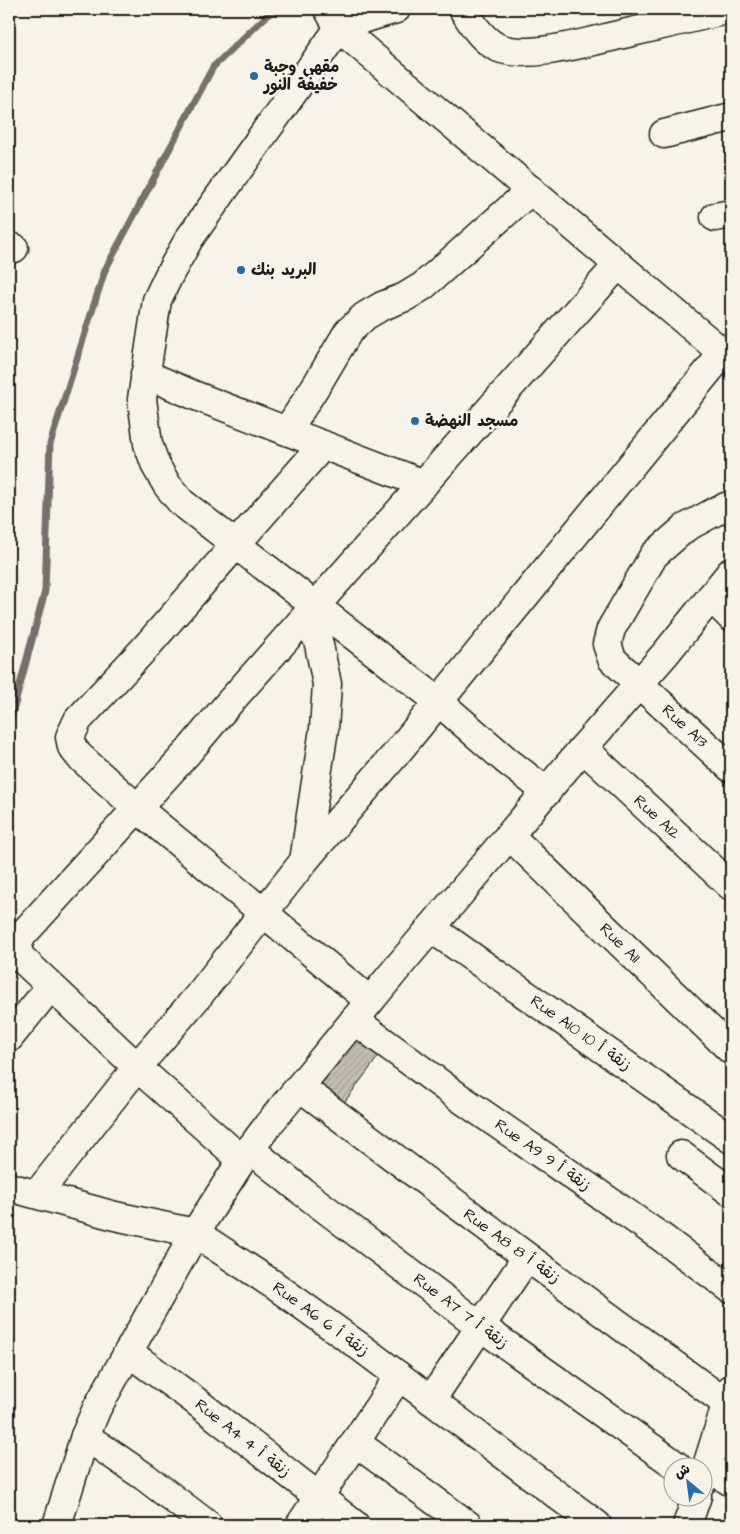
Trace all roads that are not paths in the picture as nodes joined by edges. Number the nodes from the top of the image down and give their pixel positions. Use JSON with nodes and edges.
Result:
{"nodes":[{"id":1,"x":396,"y":9,"type":"edge"},
{"id":2,"x":463,"y":9,"type":"edge"},
{"id":3,"x":731,"y":9,"type":"edge"},
{"id":4,"x":333,"y":18,"type":"edge"},
{"id":5,"x":731,"y":117,"type":"edge"},
{"id":6,"x":664,"y":134,"type":"dead end"},
{"id":7,"x":531,"y":190,"type":"junction"},
{"id":8,"x":618,"y":265,"type":"junction"},
{"id":9,"x":727,"y":357,"type":"edge"},
{"id":10,"x":145,"y":374,"type":"junction"},
{"id":11,"x":287,"y":431,"type":"junction"},
{"id":12,"x":323,"y":445,"type":"junction"},
{"id":13,"x":424,"y":484,"type":"junction"},
{"id":14,"x":731,"y":505,"type":"edge"},
{"id":15,"x":236,"y":543,"type":"junction"},
{"id":16,"x":731,"y":572,"type":"edge"},
{"id":17,"x":711,"y":597,"type":"junction"},
{"id":18,"x":311,"y":612,"type":"junction"},
{"id":19,"x":731,"y":617,"type":"edge"},
{"id":20,"x":639,"y":685,"type":"junction"},
{"id":21,"x":438,"y":701,"type":"junction"},
{"id":22,"x":583,"y":748,"type":"junction"},
{"id":23,"x":731,"y":768,"type":"edge"},
{"id":24,"x":547,"y":792,"type":"junction"},
{"id":25,"x":137,"y":808,"type":"junction"},
{"id":26,"x":510,"y":836,"type":"junction"},
{"id":27,"x":304,"y":861,"type":"junction"},
{"id":28,"x":731,"y":886,"type":"edge"},
{"id":29,"x":263,"y":912,"type":"junction"},
{"id":30,"x":431,"y":928,"type":"junction"},
{"id":31,"x":50,"y":987,"type":"junction"},
{"id":32,"x":362,"y":1010,"type":"junction"},
{"id":33,"x":9,"y":1038,"type":"edge"},
{"id":34,"x":731,"y":1050,"type":"edge"},
{"id":35,"x":137,"y":1067,"type":"junction"},
{"id":36,"x":300,"y":1086,"type":"junction"},
{"id":37,"x":731,"y":1139,"type":"edge"},
{"id":38,"x":246,"y":1154,"type":"junction"},
{"id":39,"x":681,"y":1155,"type":"dead end"},
{"id":40,"x":9,"y":1186,"type":"edge"},
{"id":41,"x":731,"y":1192,"type":"edge"},
{"id":42,"x":38,"y":1194,"type":"junction"},
{"id":43,"x":195,"y":1233,"type":"junction"},
{"id":44,"x":527,"y":1257,"type":"junction"},
{"id":45,"x":731,"y":1289,"type":"edge"},
{"id":46,"x":480,"y":1326,"type":"junction"},
{"id":47,"x":128,"y":1352,"type":"junction"},
{"id":48,"x":399,"y":1376,"type":"junction"},
{"id":49,"x":729,"y":1396,"type":"edge"},
{"id":50,"x":431,"y":1400,"type":"junction"},
{"id":51,"x":85,"y":1436,"type":"junction"},
{"id":52,"x":355,"y":1442,"type":"junction"},
{"id":53,"x":663,"y":1456,"type":"edge"},
{"id":54,"x":711,"y":1456,"type":"edge"},
{"id":55,"x":712,"y":1477,"type":"edge"},
{"id":56,"x":731,"y":1482,"type":"edge"},
{"id":57,"x":318,"y":1497,"type":"junction"},
{"id":58,"x":694,"y":1506,"type":"edge"},
{"id":59,"x":57,"y":1525,"type":"edge"},
{"id":60,"x":208,"y":1525,"type":"edge"},
{"id":61,"x":300,"y":1525,"type":"edge"},
{"id":62,"x":355,"y":1525,"type":"edge"},
{"id":63,"x":468,"y":1525,"type":"edge"},
{"id":64,"x":597,"y":1525,"type":"edge"},
{"id":65,"x":687,"y":1525,"type":"edge"}],
"edges":[{"from":1,"to":4,"type":"street"},
{"from":2,"to":3,"type":"street"},
{"from":4,"to":7,"type":"street"},
{"from":4,"to":10,"type":"street"},
{"from":5,"to":6,"type":"street"},
{"from":7,"to":8,"type":"street"},
{"from":7,"to":11,"type":"street"},
{"from":8,"to":9,"type":"street"},
{"from":8,"to":13,"type":"street","name":"Rue A7 زنقة أ 7"},
{"from":9,"to":21,"type":"street"},
{"from":10,"to":11,"type":"street"},
{"from":10,"to":15,"type":"street"},
{"from":11,"to":12,"type":"street"},
{"from":12,"to":13,"type":"street"},
{"from":12,"to":15,"type":"street","name":"Rue A9 زنقة أ 9"},
{"from":13,"to":18,"type":"street","name":"Rue A7 زنقة أ 7"},
{"from":14,"to":20,"type":"street","name":"Rue A13"},
{"from":15,"to":18,"type":"street"},
{"from":15,"to":25,"type":"street","name":"Rue A9 زنقة أ 9"},
{"from":16,"to":17,"type":"street"},
{"from":17,"to":19,"type":"street"},
{"from":17,"to":20,"type":"street"},
{"from":18,"to":21,"type":"street"},
{"from":18,"to":25,"type":"street","name":"Rue A7 زنقة أ 7"},
{"from":18,"to":27,"type":"street"},
{"from":20,"to":22,"type":"street"},
{"from":20,"to":23,"type":"street","name":"Rue A13"},
{"from":21,"to":24,"type":"street"},
{"from":21,"to":27,"type":"street"},
{"from":22,"to":24,"type":"street"},
{"from":22,"to":28,"type":"street","name":"Rue A12"},
{"from":24,"to":26,"type":"street"},
{"from":25,"to":29,"type":"street","name":"Rue A9 زنقة أ 9"},
{"from":25,"to":31,"type":"street","name":"Rue A7 زنقة أ 7"},
{"from":26,"to":30,"type":"street"},
{"from":26,"to":34,"type":"street","name":"Rue A11"},
{"from":27,"to":29,"type":"street"},
{"from":29,"to":32,"type":"street","name":"Rue A9 زنقة أ 9"},
{"from":29,"to":35,"type":"street"},
{"from":30,"to":32,"type":"street"},
{"from":30,"to":37,"type":"street","name":"Rue A10 زنقة أ 10"},
{"from":31,"to":33,"type":"street"},
{"from":31,"to":35,"type":"street","name":"Rue A7 زنقة أ 7"},
{"from":32,"to":36,"type":"street"},
{"from":32,"to":45,"type":"street","name":"Rue A9 زنقة أ 9"},
{"from":35,"to":38,"type":"street","name":"Rue A7 زنقة أ 7"},
{"from":35,"to":42,"type":"street"},
{"from":36,"to":38,"type":"street"},
{"from":36,"to":44,"type":"street","name":"Rue A8 زنقة أ 8"},
{"from":38,"to":43,"type":"street"},
{"from":38,"to":46,"type":"street","name":"Rue A7 زنقة أ 7"},
{"from":39,"to":41,"type":"street"},
{"from":40,"to":42,"type":"street","name":"Rue A6 زنقة أ 6"},
{"from":42,"to":43,"type":"street","name":"Rue A6 زنقة أ 6"},
{"from":43,"to":47,"type":"street"},
{"from":43,"to":48,"type":"street","name":"Rue A6 زنقة أ 6"},
{"from":44,"to":46,"type":"street"},
{"from":44,"to":49,"type":"street","name":"Rue A8 زنقة أ 8"},
{"from":46,"to":50,"type":"street"},
{"from":46,"to":53,"type":"street","name":"Rue A7 زنقة أ 7"},
{"from":47,"to":51,"type":"street"},
{"from":47,"to":57,"type":"street","name":"Rue A4 زنقة أ 4"},
{"from":48,"to":50,"type":"street","name":"Rue A6 زنقة أ 6"},
{"from":48,"to":52,"type":"street"},
{"from":49,"to":54,"type":"street"},
{"from":50,"to":64,"type":"street","name":"Rue A6 زنقة أ 6"},
{"from":51,"to":59,"type":"street"},
{"from":51,"to":60,"type":"street"},
{"from":52,"to":57,"type":"street"},
{"from":52,"to":63,"type":"street"},
{"from":55,"to":56,"type":"street"},
{"from":57,"to":61,"type":"street"},
{"from":57,"to":62,"type":"street","name":"Rue A4 زنقة أ 4"},
{"from":58,"to":65,"type":"street"}]}
